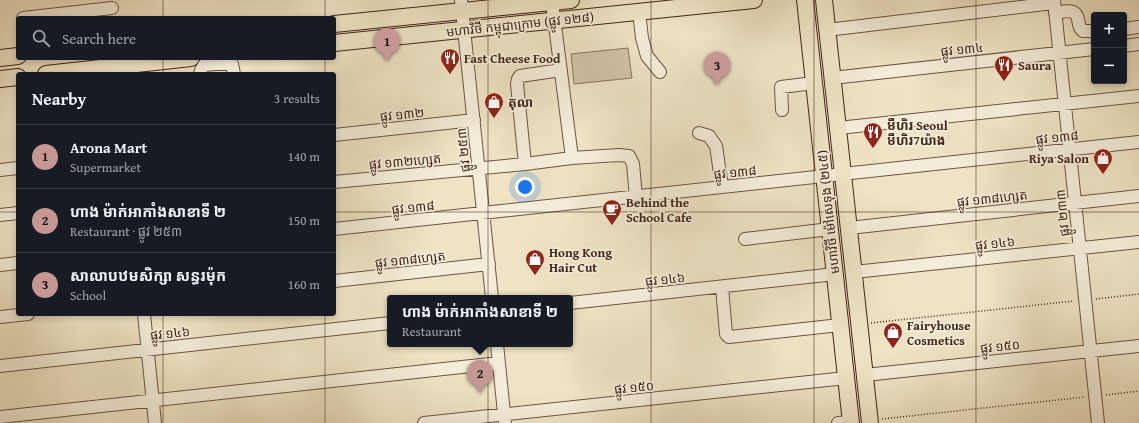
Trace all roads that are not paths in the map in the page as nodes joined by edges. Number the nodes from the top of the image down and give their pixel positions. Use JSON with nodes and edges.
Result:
{"nodes":[{"id":1,"x":571,"y":0,"type":"edge"},
{"id":2,"x":754,"y":0,"type":"edge"},
{"id":3,"x":805,"y":0,"type":"edge"},
{"id":4,"x":824,"y":0,"type":"edge"},
{"id":5,"x":552,"y":2,"type":"junction"},
{"id":6,"x":461,"y":5,"type":"edge"},
{"id":7,"x":1054,"y":5,"type":"edge"},
{"id":8,"x":112,"y":9,"type":"edge"},
{"id":9,"x":639,"y":12,"type":"junction"},
{"id":10,"x":43,"y":16,"type":"edge"},
{"id":11,"x":554,"y":21,"type":"junction"},
{"id":12,"x":336,"y":24,"type":"edge"},
{"id":13,"x":1139,"y":27,"type":"edge"},
{"id":14,"x":1127,"y":29,"type":"edge"},
{"id":15,"x":464,"y":30,"type":"junction"},
{"id":16,"x":827,"y":30,"type":"junction"},
{"id":17,"x":1091,"y":31,"type":"edge"},
{"id":18,"x":336,"y":43,"type":"edge"},
{"id":19,"x":1139,"y":44,"type":"edge"},
{"id":20,"x":1127,"y":46,"type":"edge"},
{"id":21,"x":1091,"y":49,"type":"edge"},
{"id":22,"x":1059,"y":52,"type":"junction"},
{"id":23,"x":16,"y":56,"type":"edge"},
{"id":24,"x":0,"y":58,"type":"edge"},
{"id":25,"x":173,"y":60,"type":"edge"},
{"id":26,"x":216,"y":61,"type":"edge"},
{"id":27,"x":118,"y":66,"type":"edge"},
{"id":28,"x":561,"y":70,"type":"junction"},
{"id":29,"x":64,"y":72,"type":"edge"},
{"id":30,"x":200,"y":72,"type":"edge"},
{"id":31,"x":234,"y":72,"type":"edge"},
{"id":32,"x":660,"y":72,"type":"dead end"},
{"id":33,"x":16,"y":77,"type":"edge"},
{"id":34,"x":832,"y":78,"type":"junction"},
{"id":35,"x":0,"y":79,"type":"edge"},
{"id":36,"x":814,"y":83,"type":"junction"},
{"id":37,"x":1139,"y":96,"type":"edge"},
{"id":38,"x":1064,"y":104,"type":"junction"},
{"id":39,"x":782,"y":110,"type":"dead end"},
{"id":40,"x":474,"y":120,"type":"junction"},
{"id":41,"x":838,"y":128,"type":"junction"},
{"id":42,"x":699,"y":133,"type":"dead end"},
{"id":43,"x":336,"y":135,"type":"edge"},
{"id":44,"x":1139,"y":142,"type":"edge"},
{"id":45,"x":1069,"y":150,"type":"junction"},
{"id":46,"x":572,"y":158,"type":"junction"},
{"id":47,"x":525,"y":164,"type":"junction"},
{"id":48,"x":16,"y":168,"type":"edge"},
{"id":49,"x":479,"y":168,"type":"junction"},
{"id":50,"x":0,"y":170,"type":"edge"},
{"id":51,"x":843,"y":174,"type":"junction"},
{"id":52,"x":824,"y":176,"type":"junction"},
{"id":53,"x":336,"y":182,"type":"edge"},
{"id":54,"x":722,"y":187,"type":"junction"},
{"id":55,"x":1139,"y":196,"type":"edge"},
{"id":56,"x":636,"y":197,"type":"junction"},
{"id":57,"x":1075,"y":204,"type":"junction"},
{"id":58,"x":16,"y":213,"type":"edge"},
{"id":59,"x":483,"y":213,"type":"junction"},
{"id":60,"x":0,"y":215,"type":"edge"},
{"id":61,"x":849,"y":228,"type":"junction"},
{"id":62,"x":336,"y":229,"type":"edge"},
{"id":63,"x":830,"y":229,"type":"junction"},
{"id":64,"x":745,"y":239,"type":"dead end"},
{"id":65,"x":1139,"y":242,"type":"edge"},
{"id":66,"x":1080,"y":248,"type":"junction"},
{"id":67,"x":16,"y":263,"type":"edge"},
{"id":68,"x":489,"y":264,"type":"junction"},
{"id":69,"x":0,"y":265,"type":"edge"},
{"id":70,"x":854,"y":272,"type":"junction"},
{"id":71,"x":835,"y":274,"type":"junction"},
{"id":72,"x":336,"y":281,"type":"edge"},
{"id":73,"x":722,"y":287,"type":"junction"},
{"id":74,"x":492,"y":295,"type":"edge"},
{"id":75,"x":573,"y":303,"type":"edge"},
{"id":76,"x":16,"y":315,"type":"edge"},
{"id":77,"x":144,"y":316,"type":"edge"},
{"id":78,"x":0,"y":317,"type":"edge"},
{"id":79,"x":387,"y":323,"type":"edge"},
{"id":80,"x":840,"y":325,"type":"junction"},
{"id":81,"x":1139,"y":346,"type":"edge"},
{"id":82,"x":497,"y":347,"type":"edge"},
{"id":83,"x":148,"y":350,"type":"junction"},
{"id":84,"x":1090,"y":350,"type":"junction"},
{"id":85,"x":499,"y":363,"type":"junction"},
{"id":86,"x":0,"y":366,"type":"edge"},
{"id":87,"x":865,"y":375,"type":"junction"},
{"id":88,"x":846,"y":378,"type":"junction"},
{"id":89,"x":153,"y":400,"type":"junction"},
{"id":90,"x":0,"y":417,"type":"edge"},
{"id":91,"x":505,"y":419,"type":"edge"},
{"id":92,"x":870,"y":422,"type":"edge"},
{"id":93,"x":155,"y":423,"type":"edge"},
{"id":94,"x":424,"y":423,"type":"edge"},
{"id":95,"x":847,"y":423,"type":"edge"},
{"id":96,"x":1098,"y":423,"type":"edge"}],
"edges":[{"from":1,"to":5,"type":"main road","name":"មហាវិថី កម្ពុជាក្រោម (ផ្លូវ ១២៨)"},
{"from":2,"to":9,"type":"main road","name":"មហាវិថី កម្ពុជាក្រោម (ផ្លូវ ១២៨)"},
{"from":3,"to":36,"type":"main road","name":"មហាវិថី ម៉ៅសេទុង (២៤៥)"},
{"from":4,"to":16,"type":"main road","name":"មហាវិថី ម៉ៅសេទុង (២៤៥)"},
{"from":5,"to":6,"type":"main road","name":"មហាវិថី កម្ពុជាក្រោម (ផ្លូវ ១២៨)"},
{"from":5,"to":11,"type":"street"},
{"from":6,"to":12,"type":"main road","name":"មហាវិថី កម្ពុជាក្រោម (ផ្លូវ ១២៨)"},
{"from":6,"to":15,"type":"street","name":"ផ្លូវ ២៥៣"},
{"from":7,"to":16,"type":"street"},
{"from":7,"to":17,"type":"street"},
{"from":7,"to":22,"type":"street","name":"ផ្លូវ ២៣៣"},
{"from":8,"to":10,"type":"street"},
{"from":9,"to":11,"type":"main road","name":"មហាវិថី កម្ពុជាក្រោម (ផ្លូវ ១២៨)"},
{"from":9,"to":32,"type":"street"},
{"from":11,"to":15,"type":"main road","name":"មហាវិថី កម្ពុជាក្រោម (ផ្លូវ ១២៨)"},
{"from":11,"to":28,"type":"street"},
{"from":13,"to":14,"type":"street"},
{"from":15,"to":18,"type":"main road","name":"មហាវិថី កម្ពុជាក្រោម (ផ្លូវ ១២៨)"},
{"from":15,"to":40,"type":"street","name":"ផ្លូវ ២៥៣"},
{"from":16,"to":34,"type":"main road","name":"មហាវិថី ម៉ៅសេទុង (២៤៥)"},
{"from":19,"to":20,"type":"street"},
{"from":21,"to":22,"type":"street","name":"ផ្លូវ ១៣៤"},
{"from":22,"to":34,"type":"street","name":"ផ្លូវ ១៣៤"},
{"from":22,"to":38,"type":"street","name":"ផ្លូវ ២៣៣"},
{"from":23,"to":24,"type":"main road"},
{"from":25,"to":27,"type":"main road"},
{"from":26,"to":30,"type":"street"},
{"from":26,"to":31,"type":"street"},
{"from":27,"to":29,"type":"main road"},
{"from":28,"to":46,"type":"street"},
{"from":28,"to":47,"type":"street"},
{"from":33,"to":35,"type":"main road"},
{"from":34,"to":41,"type":"main road","name":"មហាវិថី ម៉ៅសេទុង (២៤៥)"},
{"from":36,"to":39,"type":"street"},
{"from":36,"to":52,"type":"main road","name":"មហាវិថី ម៉ៅសេទុង (២៤៥)"},
{"from":37,"to":38,"type":"street"},
{"from":38,"to":41,"type":"street"},
{"from":38,"to":45,"type":"street","name":"ផ្លូវ ២៣៣"},
{"from":40,"to":43,"type":"street","name":"ផ្លូវ ១៣២"},
{"from":40,"to":49,"type":"street","name":"ផ្លូវ ២៥៣"},
{"from":41,"to":51,"type":"main road","name":"មហាវិថី ម៉ៅសេទុង (២៤៥)"},
{"from":42,"to":54,"type":"street"},
{"from":44,"to":45,"type":"street","name":"ផ្លូវ ១៣៨"},
{"from":45,"to":51,"type":"street","name":"ផ្លូវ ១៣៨"},
{"from":45,"to":57,"type":"street","name":"ផ្លូវ ២៣៣"},
{"from":46,"to":47,"type":"street","name":"ផ្លូវ ១៣២ហ្សេត"},
{"from":46,"to":56,"type":"street","name":"ផ្លូវ ១៣២ហ្សេត"},
{"from":47,"to":49,"type":"street","name":"ផ្លូវ ១៣២ហ្សេត"},
{"from":48,"to":50,"type":"street"},
{"from":49,"to":53,"type":"street","name":"ផ្លូវ ១៣២ហ្សេត"},
{"from":49,"to":59,"type":"street","name":"ផ្លូវ ២៥៣"},
{"from":51,"to":52,"type":"street","name":"ផ្លូវ ១៣៨"},
{"from":51,"to":61,"type":"main road","name":"មហាវិថី ម៉ៅសេទុង (២៤៥)"},
{"from":52,"to":54,"type":"street","name":"ផ្លូវ ១៣៨"},
{"from":52,"to":63,"type":"main road","name":"មហាវិថី ម៉ៅសេទុង (២៤៥)"},
{"from":54,"to":56,"type":"street","name":"ផ្លូវ ១៣៨"},
{"from":55,"to":57,"type":"street","name":"ផ្លូវ ១៣៨ហ្សេត"},
{"from":56,"to":59,"type":"street","name":"ផ្លូវ ១៣៨"},
{"from":57,"to":61,"type":"street","name":"ផ្លូវ ១៣៨ហ្សេត"},
{"from":57,"to":66,"type":"street","name":"ផ្លូវ ២៣៣"},
{"from":58,"to":60,"type":"street"},
{"from":59,"to":62,"type":"street","name":"ផ្លូវ ១៣៨"},
{"from":59,"to":68,"type":"street","name":"ផ្លូវ ២៥៣"},
{"from":61,"to":70,"type":"main road","name":"មហាវិថី ម៉ៅសេទុង (២៤៥)"},
{"from":63,"to":64,"type":"street"},
{"from":63,"to":71,"type":"main road","name":"មហាវិថី ម៉ៅសេទុង (២៤៥)"},
{"from":65,"to":66,"type":"street","name":"ផ្លូវ ១៤៦"},
{"from":66,"to":70,"type":"street","name":"ផ្លូវ ១៤៦"},
{"from":66,"to":84,"type":"street","name":"ផ្លូវ ២៣៣"},
{"from":67,"to":69,"type":"street"},
{"from":68,"to":72,"type":"street","name":"ផ្លូវ ១៣៨ហ្សេត"},
{"from":68,"to":74,"type":"street","name":"ផ្លូវ ២៥៣"},
{"from":70,"to":87,"type":"main road","name":"មហាវិថី ម៉ៅសេទុង (២៤៥)"},
{"from":71,"to":73,"type":"street","name":"ផ្លូវ ១៤៦"},
{"from":71,"to":80,"type":"main road","name":"មហាវិថី ម៉ៅសេទុង (២៤៥)"},
{"from":73,"to":75,"type":"street","name":"ផ្លូវ ១៤៦"},
{"from":73,"to":80,"type":"street"},
{"from":76,"to":78,"type":"street"},
{"from":77,"to":83,"type":"street"},
{"from":79,"to":83,"type":"street","name":"ផ្លូវ ១៤៦"},
{"from":80,"to":88,"type":"main road","name":"មហាវិថី ម៉ៅសេទុង (២៤៥)"},
{"from":81,"to":84,"type":"street","name":"ផ្លូវ ១៥០"},
{"from":82,"to":85,"type":"street"},
{"from":83,"to":86,"type":"street","name":"ផ្លូវ ១៤៦"},
{"from":83,"to":89,"type":"street"},
{"from":84,"to":87,"type":"street","name":"ផ្លូវ ១៥០"},
{"from":84,"to":96,"type":"street","name":"ផ្លូវ ២៣៣"},
{"from":85,"to":89,"type":"street"},
{"from":85,"to":91,"type":"street"},
{"from":87,"to":92,"type":"main road","name":"មហាវិថី ម៉ៅសេទុង (២៤៥)"},
{"from":88,"to":91,"type":"street","name":"ផ្លូវ ១៥០"},
{"from":88,"to":95,"type":"main road","name":"មហាវិថី ម៉ៅសេទុង (២៤៥)"},
{"from":89,"to":90,"type":"street"},
{"from":89,"to":93,"type":"street"},
{"from":91,"to":94,"type":"street","name":"ផ្លូវ ១៥០"}]}
